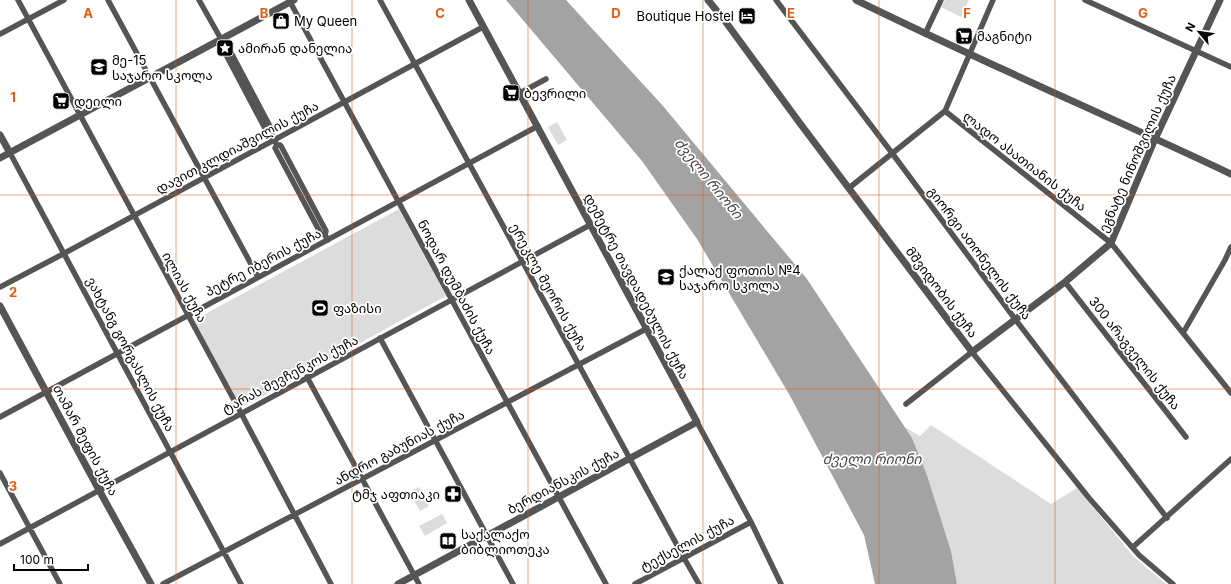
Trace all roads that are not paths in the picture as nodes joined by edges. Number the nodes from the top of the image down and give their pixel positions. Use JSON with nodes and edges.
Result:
{"nodes":[{"id":1,"x":18,"y":0,"type":"edge"},
{"id":2,"x":64,"y":0,"type":"edge"},
{"id":3,"x":108,"y":0,"type":"edge"},
{"id":4,"x":199,"y":0,"type":"edge"},
{"id":5,"x":380,"y":0,"type":"edge"},
{"id":6,"x":469,"y":0,"type":"edge"},
{"id":7,"x":708,"y":0,"type":"edge"},
{"id":8,"x":776,"y":0,"type":"edge"},
{"id":9,"x":856,"y":0,"type":"edge"},
{"id":10,"x":940,"y":0,"type":"edge"},
{"id":11,"x":993,"y":0,"type":"edge"},
{"id":12,"x":1085,"y":0,"type":"edge"},
{"id":13,"x":1220,"y":0,"type":"edge"},
{"id":14,"x":291,"y":1,"type":"edge"},
{"id":15,"x":29,"y":19,"type":"junction"},
{"id":16,"x":483,"y":26,"type":"junction"},
{"id":17,"x":0,"y":34,"type":"edge"},
{"id":18,"x":925,"y":34,"type":"junction"},
{"id":19,"x":222,"y":42,"type":"junction"},
{"id":20,"x":1196,"y":51,"type":"junction"},
{"id":21,"x":969,"y":53,"type":"junction"},
{"id":22,"x":415,"y":63,"type":"junction"},
{"id":23,"x":1231,"y":67,"type":"edge"},
{"id":24,"x":150,"y":77,"type":"junction"},
{"id":25,"x":546,"y":79,"type":"dead end"},
{"id":26,"x":520,"y":93,"type":"junction"},
{"id":27,"x":344,"y":102,"type":"junction"},
{"id":28,"x":945,"y":111,"type":"junction"},
{"id":29,"x":80,"y":115,"type":"junction"},
{"id":30,"x":538,"y":126,"type":"junction"},
{"id":31,"x":0,"y":135,"type":"edge"},
{"id":32,"x":1155,"y":138,"type":"junction"},
{"id":33,"x":274,"y":140,"type":"junction"},
{"id":34,"x":10,"y":153,"type":"junction"},
{"id":35,"x":892,"y":153,"type":"junction"},
{"id":36,"x":0,"y":158,"type":"edge"},
{"id":37,"x":469,"y":163,"type":"junction"},
{"id":38,"x":1231,"y":174,"type":"edge"},
{"id":39,"x":204,"y":178,"type":"junction"},
{"id":40,"x":849,"y":188,"type":"junction"},
{"id":41,"x":398,"y":202,"type":"junction"},
{"id":42,"x":134,"y":216,"type":"junction"},
{"id":43,"x":590,"y":225,"type":"junction"},
{"id":44,"x":326,"y":237,"type":"junction"},
{"id":45,"x":1111,"y":243,"type":"junction"},
{"id":46,"x":1231,"y":247,"type":"edge"},
{"id":47,"x":63,"y":254,"type":"junction"},
{"id":48,"x":522,"y":261,"type":"junction"},
{"id":49,"x":1228,"y":261,"type":"edge"},
{"id":50,"x":258,"y":277,"type":"junction"},
{"id":51,"x":1066,"y":282,"type":"junction"},
{"id":52,"x":0,"y":287,"type":"edge"},
{"id":53,"x":451,"y":300,"type":"junction"},
{"id":54,"x":0,"y":306,"type":"edge"},
{"id":55,"x":188,"y":315,"type":"junction"},
{"id":56,"x":1015,"y":319,"type":"junction"},
{"id":57,"x":646,"y":328,"type":"junction"},
{"id":58,"x":1183,"y":333,"type":"junction"},
{"id":59,"x":380,"y":338,"type":"junction"},
{"id":60,"x":972,"y":352,"type":"junction"},
{"id":61,"x":117,"y":353,"type":"junction"},
{"id":62,"x":579,"y":364,"type":"junction"},
{"id":63,"x":307,"y":377,"type":"junction"},
{"id":64,"x":46,"y":392,"type":"junction"},
{"id":65,"x":1231,"y":393,"type":"edge"},
{"id":66,"x":506,"y":402,"type":"junction"},
{"id":67,"x":906,"y":404,"type":"dead end"},
{"id":68,"x":241,"y":413,"type":"junction"},
{"id":69,"x":0,"y":417,"type":"edge"},
{"id":70,"x":697,"y":422,"type":"junction"},
{"id":71,"x":1186,"y":437,"type":"dead end"},
{"id":72,"x":435,"y":440,"type":"junction"},
{"id":73,"x":170,"y":452,"type":"junction"},
{"id":74,"x":630,"y":459,"type":"junction"},
{"id":75,"x":1231,"y":459,"type":"edge"},
{"id":76,"x":0,"y":473,"type":"edge"},
{"id":77,"x":362,"y":479,"type":"junction"},
{"id":78,"x":99,"y":490,"type":"junction"},
{"id":79,"x":558,"y":497,"type":"junction"},
{"id":80,"x":295,"y":514,"type":"junction"},
{"id":81,"x":1166,"y":518,"type":"junction"},
{"id":82,"x":750,"y":522,"type":"junction"},
{"id":83,"x":30,"y":528,"type":"junction"},
{"id":84,"x":487,"y":536,"type":"junction"},
{"id":85,"x":0,"y":544,"type":"edge"},
{"id":86,"x":1133,"y":547,"type":"junction"},
{"id":87,"x":224,"y":552,"type":"junction"},
{"id":88,"x":684,"y":558,"type":"junction"},
{"id":89,"x":414,"y":575,"type":"junction"},
{"id":90,"x":60,"y":584,"type":"edge"},
{"id":91,"x":151,"y":584,"type":"edge"},
{"id":92,"x":163,"y":584,"type":"edge"},
{"id":93,"x":241,"y":584,"type":"edge"},
{"id":94,"x":331,"y":584,"type":"edge"},
{"id":95,"x":398,"y":584,"type":"edge"},
{"id":96,"x":419,"y":584,"type":"edge"},
{"id":97,"x":513,"y":584,"type":"edge"},
{"id":98,"x":606,"y":584,"type":"edge"},
{"id":99,"x":635,"y":584,"type":"edge"},
{"id":100,"x":699,"y":584,"type":"edge"},
{"id":101,"x":781,"y":584,"type":"edge"},
{"id":102,"x":1173,"y":584,"type":"edge"}],
"edges":[{"from":1,"to":15,"type":"street","name":"ილიას ქუჩა"},
{"from":2,"to":15,"type":"street"},
{"from":3,"to":24,"type":"street"},
{"from":4,"to":19,"type":"street"},
{"from":5,"to":22,"type":"street","name":"ერეკლე მეორის ქუჩა"},
{"from":6,"to":16,"type":"street","name":"დემეტრე თავდადებულის ქუჩა"},
{"from":7,"to":40,"type":"street","name":"მშვიდობის ქუჩა"},
{"from":8,"to":35,"type":"street","name":"გიორგი ათონელის ქუჩა"},
{"from":9,"to":18,"type":"street"},
{"from":10,"to":18,"type":"street"},
{"from":11,"to":21,"type":"street"},
{"from":12,"to":20,"type":"street"},
{"from":13,"to":20,"type":"street","name":"ეგნატე ნინოშვილის ქუჩა"},
{"from":14,"to":19,"type":"street"},
{"from":14,"to":27,"type":"street","name":"ნოდარ დუმბაძის ქუჩა"},
{"from":15,"to":17,"type":"street"},
{"from":15,"to":29,"type":"street","name":"ილიას ქუჩა"},
{"from":16,"to":22,"type":"street","name":"დავით კლდიაშვილის ქუჩა"},
{"from":16,"to":26,"type":"street","name":"დემეტრე თავდადებულის ქუჩა"},
{"from":18,"to":21,"type":"street"},
{"from":19,"to":24,"type":"street"},
{"from":19,"to":33,"type":"street"},
{"from":20,"to":23,"type":"street"},
{"from":20,"to":32,"type":"street","name":"ეგნატე ნინოშვილის ქუჩა"},
{"from":21,"to":28,"type":"street"},
{"from":21,"to":32,"type":"street"},
{"from":22,"to":27,"type":"street","name":"დავით კლდიაშვილის ქუჩა"},
{"from":22,"to":37,"type":"street","name":"ერეკლე მეორის ქუჩა"},
{"from":24,"to":29,"type":"street"},
{"from":24,"to":39,"type":"street"},
{"from":25,"to":26,"type":"street"},
{"from":26,"to":30,"type":"street","name":"დემეტრე თავდადებულის ქუჩა"},
{"from":27,"to":33,"type":"street","name":"დავით კლდიაშვილის ქუჩა"},
{"from":27,"to":41,"type":"street","name":"ნოდარ დუმბაძის ქუჩა"},
{"from":28,"to":35,"type":"street"},
{"from":28,"to":45,"type":"street","name":"ლადო ასათიანის ქუჩა"},
{"from":29,"to":34,"type":"street"},
{"from":29,"to":42,"type":"street","name":"ილიას ქუჩა"},
{"from":30,"to":37,"type":"street","name":"პეტრე იბერის ქუჩა"},
{"from":30,"to":43,"type":"street","name":"დემეტრე თავდადებულის ქუჩა"},
{"from":31,"to":34,"type":"street","name":"ვახტანგ გორგასლის ქუჩა"},
{"from":32,"to":38,"type":"street"},
{"from":32,"to":45,"type":"street","name":"ეგნატე ნინოშვილის ქუჩა"},
{"from":33,"to":39,"type":"street","name":"დავით კლდიაშვილის ქუჩა"},
{"from":33,"to":44,"type":"street"},
{"from":34,"to":36,"type":"street"},
{"from":34,"to":47,"type":"street","name":"ვახტანგ გორგასლის ქუჩა"},
{"from":35,"to":40,"type":"street"},
{"from":35,"to":56,"type":"street","name":"გიორგი ათონელის ქუჩა"},
{"from":37,"to":41,"type":"street","name":"პეტრე იბერის ქუჩა"},
{"from":37,"to":48,"type":"street","name":"ერეკლე მეორის ქუჩა"},
{"from":39,"to":42,"type":"street","name":"დავით კლდიაშვილის ქუჩა"},
{"from":39,"to":50,"type":"street"},
{"from":40,"to":60,"type":"street","name":"მშვიდობის ქუჩა"},
{"from":41,"to":44,"type":"street","name":"პეტრე იბერის ქუჩა"},
{"from":41,"to":53,"type":"street","name":"ნოდარ დუმბაძის ქუჩა"},
{"from":42,"to":47,"type":"street","name":"დავით კლდიაშვილის ქუჩა"},
{"from":42,"to":55,"type":"street","name":"ილიას ქუჩა"},
{"from":43,"to":48,"type":"street","name":"ტარას შევჩენკოს ქუჩა"},
{"from":43,"to":57,"type":"street","name":"დემეტრე თავდადებულის ქუჩა"},
{"from":44,"to":50,"type":"street","name":"პეტრე იბერის ქუჩა"},
{"from":45,"to":51,"type":"street","name":"ეგნატე ნინოშვილის ქუჩა"},
{"from":45,"to":58,"type":"street","name":"ლადო ასათიანის ქუჩა"},
{"from":46,"to":49,"type":"street"},
{"from":47,"to":52,"type":"street","name":"დავით კლდიაშვილის ქუჩა"},
{"from":47,"to":61,"type":"street","name":"ვახტანგ გორგასლის ქუჩა"},
{"from":48,"to":53,"type":"street","name":"ტარას შევჩენკოს ქუჩა"},
{"from":48,"to":62,"type":"street","name":"ერეკლე მეორის ქუჩა"},
{"from":49,"to":58,"type":"street"},
{"from":50,"to":55,"type":"street","name":"პეტრე იბერის ქუჩა"},
{"from":51,"to":56,"type":"street","name":"ეგნატე ნინოშვილის ქუჩა"},
{"from":51,"to":71,"type":"street","name":"300 არაგველის ქუჩა"},
{"from":53,"to":59,"type":"street","name":"ტარას შევჩენკოს ქუჩა"},
{"from":53,"to":66,"type":"street","name":"ნოდარ დუმბაძის ქუჩა"},
{"from":54,"to":64,"type":"street","name":"თამარ მეფის ქუჩა"},
{"from":55,"to":61,"type":"street","name":"პეტრე იბერის ქუჩა"},
{"from":55,"to":68,"type":"street","name":"ილიას ქუჩა"},
{"from":56,"to":60,"type":"street","name":"ეგნატე ნინოშვილის ქუჩა"},
{"from":56,"to":81,"type":"street","name":"გიორგი ათონელის ქუჩა"},
{"from":57,"to":62,"type":"street","name":"ანდრო გაბუნიას ქუჩა"},
{"from":57,"to":70,"type":"street","name":"დემეტრე თავდადებულის ქუჩა"},
{"from":58,"to":65,"type":"street","name":"ლადო ასათიანის ქუჩა"},
{"from":59,"to":63,"type":"street","name":"ტარას შევჩენკოს ქუჩა"},
{"from":59,"to":72,"type":"street"},
{"from":60,"to":67,"type":"street"},
{"from":60,"to":86,"type":"street","name":"მშვიდობის ქუჩა"},
{"from":61,"to":64,"type":"street","name":"პეტრე იბერის ქუჩა"},
{"from":61,"to":73,"type":"street","name":"ვახტანგ გორგასლის ქუჩა"},
{"from":62,"to":66,"type":"street","name":"ანდრო გაბუნიას ქუჩა"},
{"from":62,"to":74,"type":"street","name":"ერეკლე მეორის ქუჩა"},
{"from":63,"to":68,"type":"street","name":"ტარას შევჩენკოს ქუჩა"},
{"from":63,"to":77,"type":"street"},
{"from":64,"to":69,"type":"street","name":"პეტრე იბერის ქუჩა"},
{"from":64,"to":78,"type":"street","name":"თამარ მეფის ქუჩა"},
{"from":66,"to":72,"type":"street","name":"ანდრო გაბუნიას ქუჩა"},
{"from":66,"to":79,"type":"street","name":"ნოდარ დუმბაძის ქუჩა"},
{"from":68,"to":73,"type":"street","name":"ტარას შევჩენკოს ქუჩა"},
{"from":68,"to":80,"type":"street","name":"ილიას ქუჩა"},
{"from":70,"to":74,"type":"street","name":"ბერდიანსკის ქუჩა"},
{"from":70,"to":82,"type":"street","name":"დემეტრე თავდადებულის ქუჩა"},
{"from":72,"to":77,"type":"street","name":"ანდრო გაბუნიას ქუჩა"},
{"from":72,"to":84,"type":"street"},
{"from":73,"to":78,"type":"street","name":"ტარას შევჩენკოს ქუჩა"},
{"from":73,"to":87,"type":"street","name":"ვახტანგ გორგასლის ქუჩა"},
{"from":74,"to":79,"type":"street","name":"ბერდიანსკის ქუჩა"},
{"from":74,"to":88,"type":"street","name":"ერეკლე მეორის ქუჩა"},
{"from":75,"to":81,"type":"street"},
{"from":76,"to":83,"type":"street"},
{"from":77,"to":80,"type":"street","name":"ანდრო გაბუნიას ქუჩა"},
{"from":77,"to":89,"type":"street"},
{"from":78,"to":83,"type":"street","name":"ტარას შევჩენკოს ქუჩა"},
{"from":78,"to":91,"type":"street","name":"თამარ მეფის ქუჩა"},
{"from":79,"to":84,"type":"street","name":"ბერდიანსკის ქუჩა"},
{"from":79,"to":98,"type":"street","name":"ნოდარ დუმბაძის ქუჩა"},
{"from":80,"to":87,"type":"street","name":"ანდრო გაბუნიას ქუჩა"},
{"from":80,"to":94,"type":"street","name":"ილიას ქუჩა"},
{"from":81,"to":86,"type":"street"},
{"from":82,"to":88,"type":"street","name":"ტექსელის ქუჩა"},
{"from":82,"to":101,"type":"street","name":"დემეტრე თავდადებულის ქუჩა"},
{"from":83,"to":85,"type":"street","name":"ტარას შევჩენკოს ქუჩა"},
{"from":83,"to":90,"type":"street"},
{"from":84,"to":89,"type":"street","name":"ბერდიანსკის ქუჩა"},
{"from":84,"to":97,"type":"street"},
{"from":86,"to":102,"type":"street","name":"მშვიდობის ქუჩა"},
{"from":87,"to":92,"type":"street","name":"ანდრო გაბუნიას ქუჩა"},
{"from":87,"to":93,"type":"street","name":"ვახტანგ გორგასლის ქუჩა"},
{"from":88,"to":99,"type":"street","name":"ტექსელის ქუჩა"},
{"from":88,"to":100,"type":"street","name":"ერეკლე მეორის ქუჩა"},
{"from":89,"to":95,"type":"street","name":"ბერდიანსკის ქუჩა"},
{"from":89,"to":96,"type":"street"}]}
